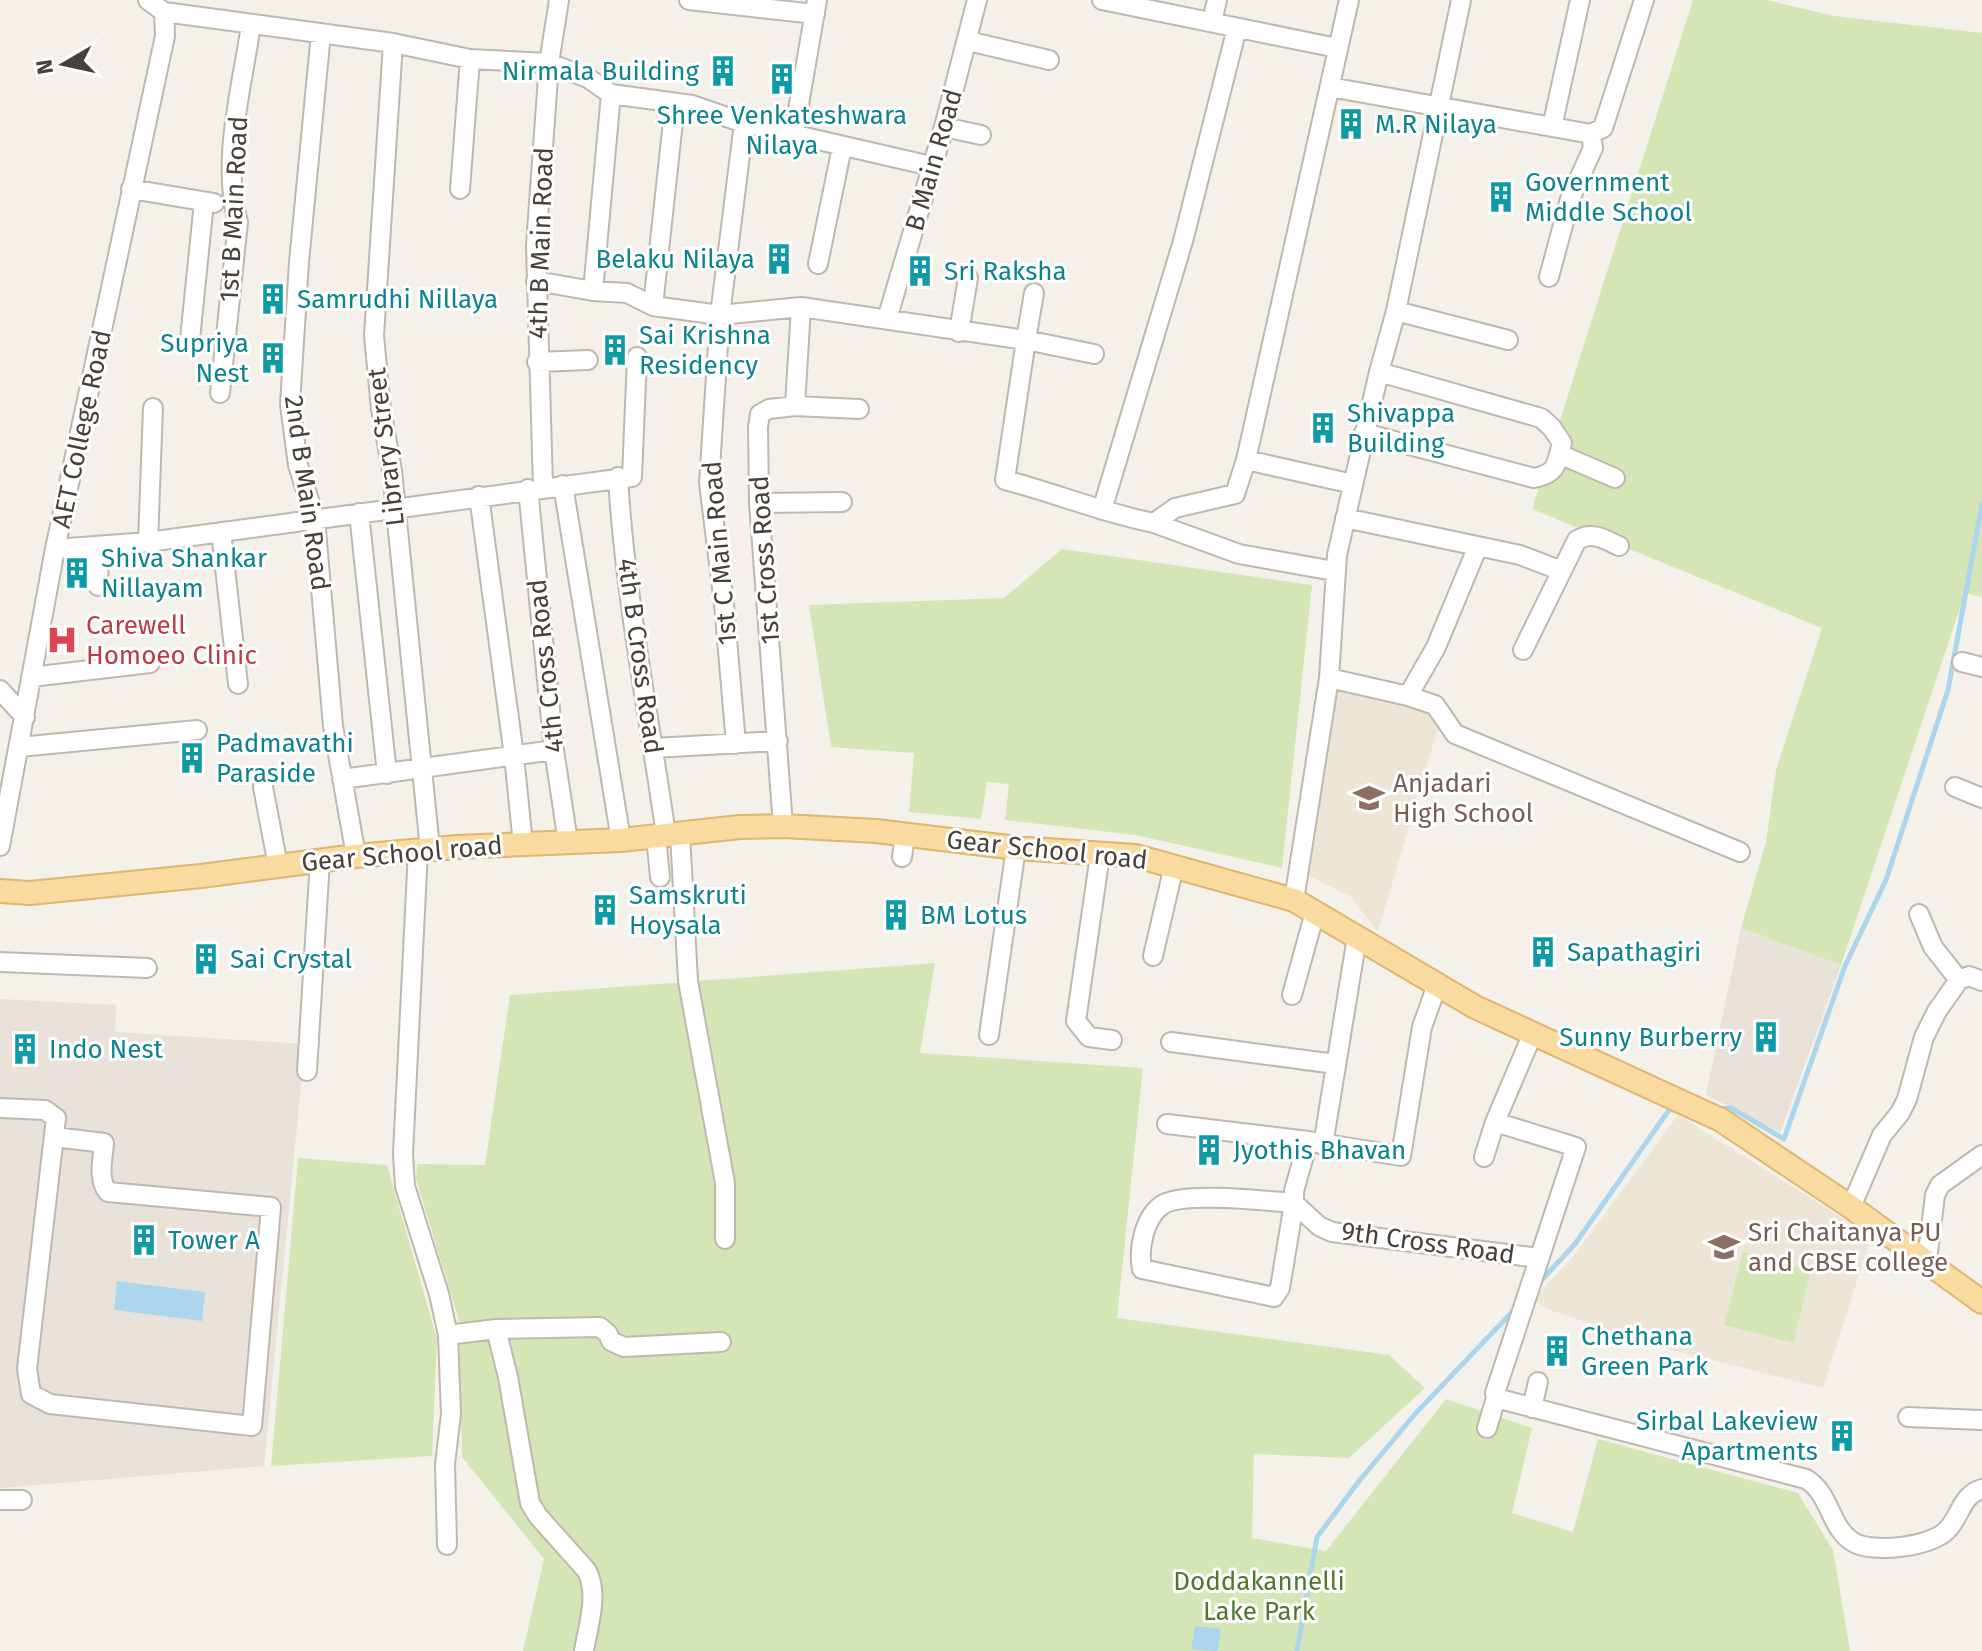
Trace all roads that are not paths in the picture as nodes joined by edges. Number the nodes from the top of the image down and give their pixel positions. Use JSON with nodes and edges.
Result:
{"nodes":[{"id":1,"x":148,"y":0,"type":"edge"},
{"id":2,"x":559,"y":0,"type":"edge"},
{"id":3,"x":689,"y":0,"type":"edge"},
{"id":4,"x":977,"y":0,"type":"edge"},
{"id":5,"x":1102,"y":0,"type":"edge"},
{"id":6,"x":1217,"y":0,"type":"edge"},
{"id":7,"x":1349,"y":0,"type":"edge"},
{"id":8,"x":1461,"y":0,"type":"edge"},
{"id":9,"x":1580,"y":0,"type":"edge"},
{"id":10,"x":1644,"y":0,"type":"edge"},
{"id":11,"x":816,"y":7,"type":"edge"},
{"id":12,"x":164,"y":12,"type":"junction"},
{"id":13,"x":1212,"y":22,"type":"junction"},
{"id":14,"x":251,"y":25,"type":"junction"},
{"id":15,"x":1237,"y":28,"type":"junction"},
{"id":16,"x":321,"y":33,"type":"junction"},
{"id":17,"x":968,"y":41,"type":"junction"},
{"id":18,"x":393,"y":43,"type":"junction"},
{"id":19,"x":1337,"y":48,"type":"junction"},
{"id":20,"x":470,"y":59,"type":"junction"},
{"id":21,"x":1049,"y":60,"type":"dead end"},
{"id":22,"x":549,"y":63,"type":"junction"},
{"id":23,"x":1330,"y":87,"type":"junction"},
{"id":24,"x":611,"y":94,"type":"junction"},
{"id":25,"x":675,"y":103,"type":"junction"},
{"id":26,"x":1439,"y":107,"type":"junction"},
{"id":27,"x":744,"y":123,"type":"junction"},
{"id":28,"x":944,"y":127,"type":"junction"},
{"id":29,"x":1552,"y":127,"type":"junction"},
{"id":30,"x":794,"y":133,"type":"junction"},
{"id":31,"x":1591,"y":134,"type":"junction"},
{"id":32,"x":981,"y":135,"type":"dead end"},
{"id":33,"x":842,"y":147,"type":"junction"},
{"id":34,"x":931,"y":166,"type":"junction"},
{"id":35,"x":131,"y":189,"type":"junction"},
{"id":36,"x":460,"y":189,"type":"dead end"},
{"id":37,"x":232,"y":201,"type":"junction"},
{"id":38,"x":204,"y":202,"type":"junction"},
{"id":39,"x":818,"y":264,"type":"dead end"},
{"id":40,"x":1549,"y":277,"type":"dead end"},
{"id":41,"x":968,"y":278,"type":"dead end"},
{"id":42,"x":536,"y":281,"type":"junction"},
{"id":43,"x":593,"y":291,"type":"junction"},
{"id":44,"x":1034,"y":293,"type":"dead end"},
{"id":45,"x":653,"y":306,"type":"junction"},
{"id":46,"x":801,"y":307,"type":"junction"},
{"id":47,"x":1396,"y":311,"type":"junction"},
{"id":48,"x":720,"y":315,"type":"junction"},
{"id":49,"x":887,"y":319,"type":"junction"},
{"id":50,"x":959,"y":332,"type":"junction"},
{"id":51,"x":190,"y":339,"type":"dead end"},
{"id":52,"x":1026,"y":340,"type":"junction"},
{"id":53,"x":1508,"y":340,"type":"dead end"},
{"id":54,"x":1094,"y":354,"type":"dead end"},
{"id":55,"x":637,"y":357,"type":"dead end"},
{"id":56,"x":588,"y":360,"type":"dead end"},
{"id":57,"x":537,"y":362,"type":"junction"},
{"id":58,"x":1379,"y":372,"type":"junction"},
{"id":59,"x":220,"y":393,"type":"dead end"},
{"id":60,"x":795,"y":406,"type":"junction"},
{"id":61,"x":153,"y":408,"type":"dead end"},
{"id":62,"x":859,"y":409,"type":"dead end"},
{"id":63,"x":1364,"y":433,"type":"junction"},
{"id":64,"x":1559,"y":454,"type":"junction"},
{"id":65,"x":1246,"y":460,"type":"junction"},
{"id":66,"x":618,"y":477,"type":"junction"},
{"id":67,"x":1615,"y":478,"type":"dead end"},
{"id":68,"x":1353,"y":484,"type":"junction"},
{"id":69,"x":563,"y":485,"type":"junction"},
{"id":70,"x":535,"y":488,"type":"junction"},
{"id":71,"x":479,"y":496,"type":"junction"},
{"id":72,"x":842,"y":502,"type":"dead end"},
{"id":73,"x":759,"y":503,"type":"junction"},
{"id":74,"x":394,"y":508,"type":"junction"},
{"id":75,"x":1102,"y":510,"type":"junction"},
{"id":76,"x":359,"y":513,"type":"junction"},
{"id":77,"x":1345,"y":518,"type":"junction"},
{"id":78,"x":315,"y":519,"type":"junction"},
{"id":79,"x":1154,"y":523,"type":"junction"},
{"id":80,"x":221,"y":532,"type":"junction"},
{"id":81,"x":148,"y":542,"type":"junction"},
{"id":82,"x":99,"y":546,"type":"junction"},
{"id":83,"x":1478,"y":546,"type":"junction"},
{"id":84,"x":1619,"y":546,"type":"dead end"},
{"id":85,"x":55,"y":549,"type":"junction"},
{"id":86,"x":1334,"y":571,"type":"junction"},
{"id":87,"x":1562,"y":571,"type":"junction"},
{"id":88,"x":98,"y":586,"type":"dead end"},
{"id":89,"x":1523,"y":650,"type":"dead end"},
{"id":90,"x":1962,"y":662,"type":"dead end"},
{"id":91,"x":150,"y":663,"type":"dead end"},
{"id":92,"x":1982,"y":667,"type":"edge"},
{"id":93,"x":31,"y":677,"type":"junction"},
{"id":94,"x":1329,"y":678,"type":"junction"},
{"id":95,"x":238,"y":684,"type":"dead end"},
{"id":96,"x":0,"y":690,"type":"edge"},
{"id":97,"x":1408,"y":696,"type":"junction"},
{"id":98,"x":25,"y":717,"type":"junction"},
{"id":99,"x":197,"y":730,"type":"dead end"},
{"id":100,"x":778,"y":741,"type":"junction"},
{"id":101,"x":736,"y":744,"type":"junction"},
{"id":102,"x":19,"y":747,"type":"junction"},
{"id":103,"x":654,"y":748,"type":"junction"},
{"id":104,"x":554,"y":750,"type":"junction"},
{"id":105,"x":514,"y":756,"type":"junction"},
{"id":106,"x":420,"y":769,"type":"junction"},
{"id":107,"x":387,"y":774,"type":"junction"},
{"id":108,"x":342,"y":779,"type":"junction"},
{"id":109,"x":263,"y":787,"type":"dead end"},
{"id":110,"x":1955,"y":787,"type":"dead end"},
{"id":111,"x":1982,"y":798,"type":"edge"},
{"id":112,"x":783,"y":826,"type":"junction"},
{"id":113,"x":667,"y":835,"type":"junction"},
{"id":114,"x":621,"y":840,"type":"junction"},
{"id":115,"x":568,"y":842,"type":"junction"},
{"id":116,"x":523,"y":844,"type":"junction"},
{"id":117,"x":0,"y":846,"type":"edge"},
{"id":118,"x":1016,"y":848,"type":"junction"},
{"id":119,"x":424,"y":850,"type":"junction"},
{"id":120,"x":1740,"y":852,"type":"dead end"},
{"id":121,"x":1100,"y":855,"type":"junction"},
{"id":122,"x":356,"y":856,"type":"junction"},
{"id":123,"x":320,"y":860,"type":"junction"},
{"id":124,"x":278,"y":866,"type":"junction"},
{"id":125,"x":1174,"y":866,"type":"junction"},
{"id":126,"x":660,"y":877,"type":"dead end"},
{"id":127,"x":0,"y":891,"type":"edge"},
{"id":128,"x":1294,"y":900,"type":"junction"},
{"id":129,"x":1315,"y":912,"type":"junction"},
{"id":130,"x":1919,"y":914,"type":"dead end"},
{"id":131,"x":1357,"y":937,"type":"junction"},
{"id":132,"x":1153,"y":956,"type":"dead end"},
{"id":133,"x":0,"y":962,"type":"edge"},
{"id":134,"x":147,"y":968,"type":"dead end"},
{"id":135,"x":1959,"y":980,"type":"junction"},
{"id":136,"x":1982,"y":981,"type":"edge"},
{"id":137,"x":1437,"y":985,"type":"junction"},
{"id":138,"x":1292,"y":995,"type":"dead end"},
{"id":139,"x":1533,"y":1033,"type":"junction"},
{"id":140,"x":989,"y":1035,"type":"dead end"},
{"id":141,"x":1112,"y":1040,"type":"dead end"},
{"id":142,"x":1171,"y":1042,"type":"dead end"},
{"id":143,"x":1335,"y":1064,"type":"junction"},
{"id":144,"x":307,"y":1071,"type":"dead end"},
{"id":145,"x":0,"y":1108,"type":"edge"},
{"id":146,"x":1495,"y":1122,"type":"junction"},
{"id":147,"x":1167,"y":1124,"type":"dead end"},
{"id":148,"x":55,"y":1137,"type":"junction"},
{"id":149,"x":1316,"y":1143,"type":"junction"},
{"id":150,"x":1982,"y":1155,"type":"edge"},
{"id":151,"x":1484,"y":1157,"type":"dead end"},
{"id":152,"x":1294,"y":1203,"type":"junction"},
{"id":153,"x":1851,"y":1207,"type":"junction"},
{"id":154,"x":725,"y":1239,"type":"dead end"},
{"id":155,"x":1539,"y":1258,"type":"junction"},
{"id":156,"x":1927,"y":1261,"type":"junction"},
{"id":157,"x":1982,"y":1302,"type":"edge"},
{"id":158,"x":496,"y":1329,"type":"junction"},
{"id":159,"x":448,"y":1335,"type":"junction"},
{"id":160,"x":721,"y":1342,"type":"dead end"},
{"id":161,"x":1538,"y":1382,"type":"dead end"},
{"id":162,"x":1496,"y":1398,"type":"junction"},
{"id":163,"x":1532,"y":1408,"type":"junction"},
{"id":164,"x":1908,"y":1417,"type":"dead end"},
{"id":165,"x":1982,"y":1420,"type":"edge"},
{"id":166,"x":1487,"y":1428,"type":"dead end"},
{"id":167,"x":1982,"y":1489,"type":"edge"},
{"id":168,"x":0,"y":1500,"type":"edge"},
{"id":169,"x":22,"y":1500,"type":"dead end"},
{"id":170,"x":447,"y":1545,"type":"dead end"},
{"id":171,"x":584,"y":1651,"type":"edge"}],
"edges":[{"from":1,"to":12,"type":"street"},
{"from":2,"to":22,"type":"street","name":"4th B Main Road"},
{"from":3,"to":11,"type":"street"},
{"from":4,"to":17,"type":"street","name":"B Main Road"},
{"from":5,"to":13,"type":"street"},
{"from":6,"to":13,"type":"street"},
{"from":7,"to":19,"type":"street"},
{"from":8,"to":26,"type":"street"},
{"from":9,"to":29,"type":"street"},
{"from":10,"to":31,"type":"street"},
{"from":11,"to":30,"type":"street"},
{"from":12,"to":14,"type":"street"},
{"from":12,"to":35,"type":"street","name":"AET College Road"},
{"from":13,"to":15,"type":"street"},
{"from":14,"to":16,"type":"street"},
{"from":14,"to":37,"type":"street","name":"1st B Main Road"},
{"from":15,"to":19,"type":"street"},
{"from":15,"to":75,"type":"street"},
{"from":16,"to":18,"type":"street"},
{"from":16,"to":78,"type":"street","name":"2nd B Main Road"},
{"from":17,"to":21,"type":"street"},
{"from":17,"to":28,"type":"street","name":"B Main Road"},
{"from":18,"to":20,"type":"street"},
{"from":18,"to":74,"type":"street","name":"Library Street"},
{"from":19,"to":23,"type":"street"},
{"from":20,"to":22,"type":"street"},
{"from":20,"to":36,"type":"street"},
{"from":22,"to":24,"type":"street"},
{"from":22,"to":42,"type":"street","name":"4th B Main Road"},
{"from":23,"to":26,"type":"street"},
{"from":23,"to":65,"type":"street"},
{"from":24,"to":25,"type":"street"},
{"from":24,"to":43,"type":"street"},
{"from":25,"to":27,"type":"street"},
{"from":25,"to":45,"type":"street"},
{"from":26,"to":29,"type":"street"},
{"from":26,"to":47,"type":"street"},
{"from":27,"to":30,"type":"street"},
{"from":27,"to":48,"type":"street","name":"1st C Main Road"},
{"from":28,"to":32,"type":"street"},
{"from":28,"to":34,"type":"street","name":"B Main Road"},
{"from":29,"to":31,"type":"street"},
{"from":30,"to":33,"type":"street"},
{"from":31,"to":40,"type":"street"},
{"from":33,"to":34,"type":"street"},
{"from":33,"to":39,"type":"street"},
{"from":34,"to":49,"type":"street","name":"B Main Road"},
{"from":35,"to":38,"type":"street"},
{"from":35,"to":85,"type":"street","name":"AET College Road"},
{"from":37,"to":38,"type":"street"},
{"from":37,"to":59,"type":"street","name":"1st B Main Road"},
{"from":38,"to":51,"type":"street"},
{"from":41,"to":50,"type":"street"},
{"from":42,"to":43,"type":"street"},
{"from":42,"to":57,"type":"street","name":"4th B Main Road"},
{"from":43,"to":45,"type":"street"},
{"from":44,"to":52,"type":"street"},
{"from":45,"to":48,"type":"street"},
{"from":46,"to":48,"type":"street"},
{"from":46,"to":49,"type":"street"},
{"from":46,"to":60,"type":"street"},
{"from":47,"to":53,"type":"street"},
{"from":47,"to":58,"type":"street"},
{"from":48,"to":101,"type":"street","name":"1st C Main Road"},
{"from":49,"to":50,"type":"street"},
{"from":50,"to":52,"type":"street"},
{"from":52,"to":54,"type":"street"},
{"from":52,"to":75,"type":"street"},
{"from":55,"to":66,"type":"street"},
{"from":56,"to":57,"type":"street"},
{"from":57,"to":70,"type":"street","name":"4th B Main Road"},
{"from":58,"to":63,"type":"street"},
{"from":58,"to":64,"type":"street"},
{"from":60,"to":62,"type":"street","name":"1st Cross Road"},
{"from":60,"to":73,"type":"street","name":"1st Cross Road"},
{"from":61,"to":81,"type":"street"},
{"from":63,"to":64,"type":"street"},
{"from":63,"to":68,"type":"street"},
{"from":64,"to":67,"type":"street"},
{"from":65,"to":68,"type":"street"},
{"from":65,"to":79,"type":"street"},
{"from":66,"to":69,"type":"street"},
{"from":66,"to":103,"type":"street","name":"4th B Cross Road"},
{"from":68,"to":77,"type":"street"},
{"from":69,"to":70,"type":"street"},
{"from":69,"to":114,"type":"street"},
{"from":70,"to":71,"type":"street"},
{"from":70,"to":104,"type":"street","name":"4th Cross Road"},
{"from":71,"to":74,"type":"street"},
{"from":71,"to":105,"type":"street"},
{"from":72,"to":73,"type":"street"},
{"from":73,"to":100,"type":"street","name":"1st Cross Road"},
{"from":74,"to":76,"type":"street"},
{"from":74,"to":106,"type":"street","name":"Library Street"},
{"from":75,"to":79,"type":"street"},
{"from":76,"to":78,"type":"street"},
{"from":76,"to":107,"type":"street"},
{"from":77,"to":83,"type":"street"},
{"from":77,"to":86,"type":"street"},
{"from":78,"to":80,"type":"street"},
{"from":78,"to":108,"type":"street","name":"2nd B Main Road"},
{"from":79,"to":86,"type":"street"},
{"from":80,"to":81,"type":"street"},
{"from":80,"to":95,"type":"street"},
{"from":81,"to":82,"type":"street"},
{"from":82,"to":85,"type":"street"},
{"from":82,"to":88,"type":"street"},
{"from":83,"to":87,"type":"street"},
{"from":83,"to":97,"type":"street"},
{"from":84,"to":87,"type":"street"},
{"from":85,"to":93,"type":"street","name":"AET College Road"},
{"from":86,"to":94,"type":"street"},
{"from":87,"to":89,"type":"street"},
{"from":90,"to":92,"type":"street"},
{"from":91,"to":93,"type":"street"},
{"from":93,"to":98,"type":"street","name":"AET College Road"},
{"from":94,"to":97,"type":"street"},
{"from":94,"to":128,"type":"street"},
{"from":96,"to":98,"type":"street"},
{"from":97,"to":120,"type":"street"},
{"from":98,"to":102,"type":"street","name":"AET College Road"},
{"from":99,"to":102,"type":"street"},
{"from":100,"to":101,"type":"street"},
{"from":100,"to":112,"type":"street","name":"1st Cross Road"},
{"from":101,"to":103,"type":"street"},
{"from":102,"to":117,"type":"street","name":"AET College Road"},
{"from":103,"to":113,"type":"street","name":"4th B Cross Road"},
{"from":104,"to":105,"type":"street"},
{"from":104,"to":115,"type":"street","name":"4th Cross Road"},
{"from":105,"to":106,"type":"street"},
{"from":105,"to":116,"type":"street"},
{"from":106,"to":107,"type":"street"},
{"from":106,"to":119,"type":"street","name":"Library Street"},
{"from":107,"to":108,"type":"street"},
{"from":108,"to":122,"type":"street","name":"2nd B Main Road"},
{"from":109,"to":124,"type":"street"},
{"from":110,"to":111,"type":"street"},
{"from":112,"to":113,"type":"main road","name":"Gear School road"},
{"from":112,"to":118,"type":"main road","name":"Gear School road"},
{"from":113,"to":114,"type":"main road","name":"Gear School road"},
{"from":113,"to":126,"type":"street"},
{"from":113,"to":154,"type":"street"},
{"from":114,"to":115,"type":"main road","name":"Gear School road"},
{"from":115,"to":116,"type":"main road","name":"Gear School road"},
{"from":116,"to":119,"type":"main road","name":"Gear School road"},
{"from":118,"to":121,"type":"main road","name":"Gear School road"},
{"from":118,"to":140,"type":"street"},
{"from":119,"to":122,"type":"main road","name":"Gear School road"},
{"from":119,"to":159,"type":"street","name":"Library Street"},
{"from":121,"to":125,"type":"main road","name":"Gear School road"},
{"from":121,"to":141,"type":"street"},
{"from":122,"to":123,"type":"main road","name":"Gear School road"},
{"from":123,"to":124,"type":"main road","name":"Gear School road"},
{"from":123,"to":144,"type":"street"},
{"from":124,"to":127,"type":"main road","name":"Gear School road"},
{"from":125,"to":128,"type":"main road","name":"Gear School road"},
{"from":125,"to":132,"type":"street"},
{"from":128,"to":129,"type":"main road","name":"Gear School road"},
{"from":129,"to":131,"type":"main road","name":"Gear School road"},
{"from":129,"to":138,"type":"street"},
{"from":130,"to":135,"type":"street"},
{"from":131,"to":137,"type":"main road","name":"Gear School road"},
{"from":131,"to":143,"type":"street"},
{"from":133,"to":134,"type":"street"},
{"from":135,"to":136,"type":"street"},
{"from":135,"to":153,"type":"street"},
{"from":137,"to":139,"type":"main road","name":"Gear School road"},
{"from":137,"to":149,"type":"street"},
{"from":139,"to":146,"type":"street"},
{"from":139,"to":153,"type":"main road","name":"Gear School road"},
{"from":142,"to":143,"type":"street"},
{"from":143,"to":149,"type":"street"},
{"from":145,"to":148,"type":"street"},
{"from":146,"to":151,"type":"street"},
{"from":146,"to":155,"type":"street"},
{"from":147,"to":149,"type":"street"},
{"from":148,"to":148,"type":"street"},
{"from":149,"to":152,"type":"street"},
{"from":150,"to":156,"type":"street"},
{"from":152,"to":152,"type":"street"},
{"from":152,"to":155,"type":"street","name":"9th Cross Road"},
{"from":153,"to":156,"type":"main road","name":"Gear School road"},
{"from":155,"to":162,"type":"street"},
{"from":156,"to":157,"type":"main road","name":"Gear School road"},
{"from":158,"to":159,"type":"street"},
{"from":158,"to":160,"type":"street"},
{"from":158,"to":171,"type":"street"},
{"from":159,"to":170,"type":"street","name":"Library Street"},
{"from":161,"to":163,"type":"street"},
{"from":162,"to":163,"type":"street"},
{"from":162,"to":166,"type":"street"},
{"from":163,"to":167,"type":"street"},
{"from":164,"to":165,"type":"street"},
{"from":168,"to":169,"type":"street"}]}
